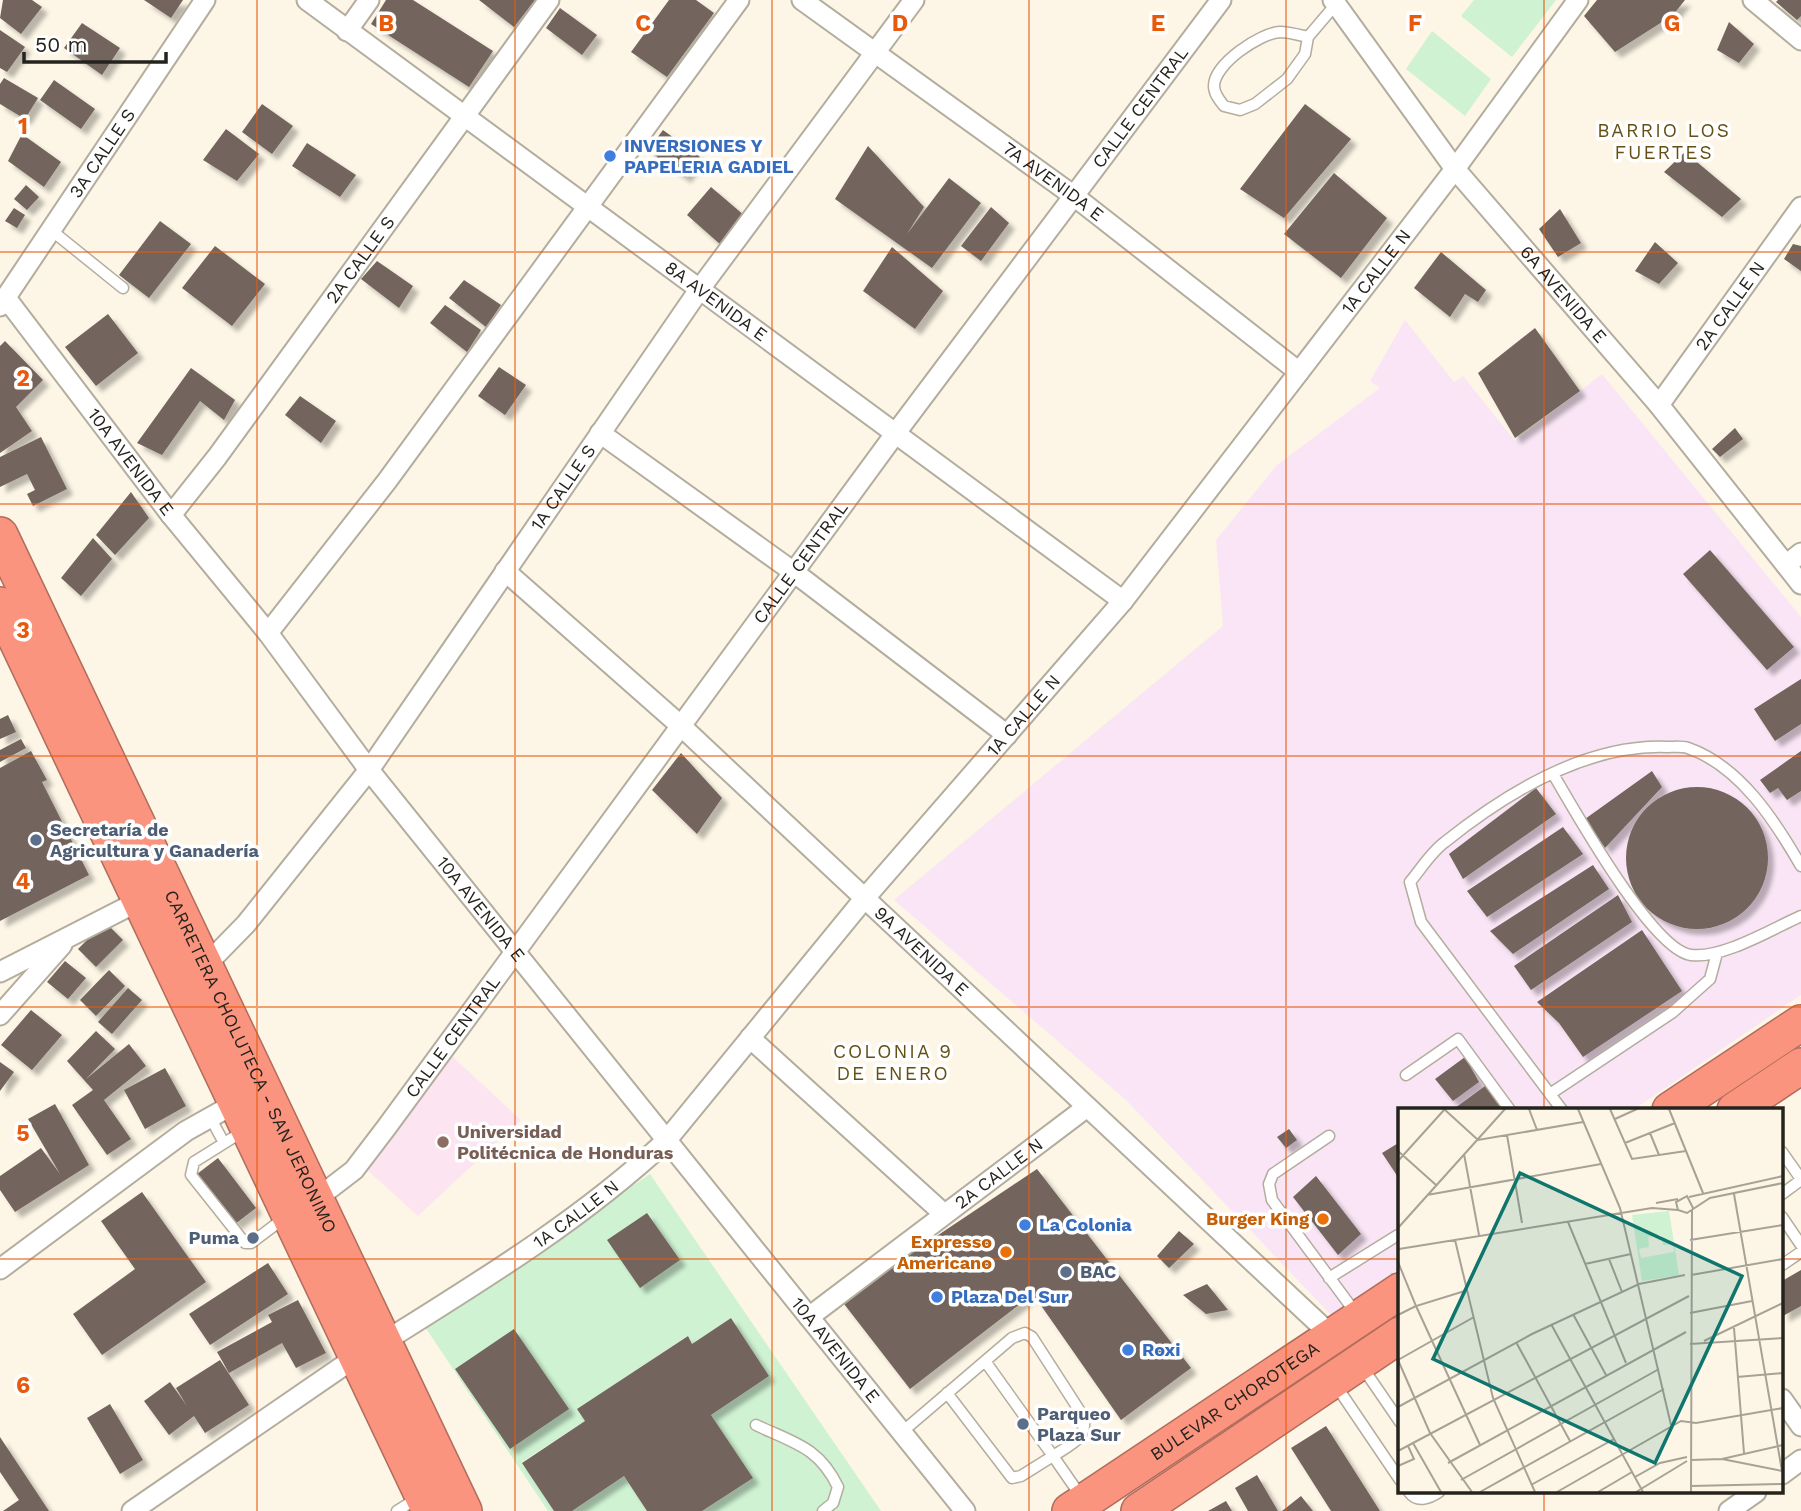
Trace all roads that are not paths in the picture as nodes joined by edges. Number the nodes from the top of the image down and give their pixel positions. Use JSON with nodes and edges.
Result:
{"nodes":[{"id":1,"x":205,"y":0,"type":"edge"},
{"id":2,"x":307,"y":0,"type":"edge"},
{"id":3,"x":369,"y":0,"type":"edge"},
{"id":4,"x":549,"y":0,"type":"edge"},
{"id":5,"x":739,"y":0,"type":"edge"},
{"id":6,"x":802,"y":0,"type":"edge"},
{"id":7,"x":914,"y":0,"type":"edge"},
{"id":8,"x":1221,"y":0,"type":"edge"},
{"id":9,"x":1578,"y":0,"type":"edge"},
{"id":10,"x":1753,"y":0,"type":"edge"},
{"id":11,"x":1334,"y":2,"type":"edge"},
{"id":12,"x":347,"y":31,"type":"junction"},
{"id":13,"x":1308,"y":37,"type":"junction"},
{"id":14,"x":1801,"y":40,"type":"edge"},
{"id":15,"x":875,"y":53,"type":"junction"},
{"id":16,"x":464,"y":117,"type":"junction"},
{"id":17,"x":1455,"y":169,"type":"junction"},
{"id":18,"x":1074,"y":196,"type":"junction"},
{"id":19,"x":1801,"y":207,"type":"edge"},
{"id":20,"x":587,"y":208,"type":"junction"},
{"id":21,"x":51,"y":230,"type":"junction"},
{"id":22,"x":122,"y":288,"type":"dead end"},
{"id":23,"x":699,"y":290,"type":"junction"},
{"id":24,"x":3,"y":302,"type":"edge"},
{"id":25,"x":1299,"y":372,"type":"junction"},
{"id":26,"x":1659,"y":405,"type":"junction"},
{"id":27,"x":600,"y":433,"type":"junction"},
{"id":28,"x":895,"y":434,"type":"junction"},
{"id":29,"x":171,"y":515,"type":"junction"},
{"id":30,"x":0,"y":535,"type":"edge"},
{"id":31,"x":1793,"y":559,"type":"edge"},
{"id":32,"x":505,"y":571,"type":"junction"},
{"id":33,"x":795,"y":573,"type":"junction"},
{"id":34,"x":1801,"y":584,"type":"edge"},
{"id":35,"x":1123,"y":601,"type":"junction"},
{"id":36,"x":0,"y":606,"type":"edge"},
{"id":37,"x":268,"y":633,"type":"junction"},
{"id":38,"x":681,"y":726,"type":"junction"},
{"id":39,"x":1007,"y":735,"type":"junction"},
{"id":40,"x":369,"y":770,"type":"junction"},
{"id":41,"x":1553,"y":774,"type":"junction"},
{"id":42,"x":1801,"y":866,"type":"edge"},
{"id":43,"x":864,"y":899,"type":"junction"},
{"id":44,"x":139,"y":901,"type":"junction"},
{"id":45,"x":1801,"y":916,"type":"edge"},
{"id":46,"x":70,"y":937,"type":"junction"},
{"id":47,"x":516,"y":950,"type":"junction"},
{"id":48,"x":1717,"y":953,"type":"junction"},
{"id":49,"x":204,"y":967,"type":"junction"},
{"id":50,"x":0,"y":972,"type":"edge"},
{"id":51,"x":0,"y":1015,"type":"edge"},
{"id":52,"x":1801,"y":1023,"type":"edge"},
{"id":53,"x":750,"y":1038,"type":"junction"},
{"id":54,"x":1801,"y":1066,"type":"edge"},
{"id":55,"x":1406,"y":1075,"type":"dead end"},
{"id":56,"x":1550,"y":1094,"type":"junction"},
{"id":57,"x":1087,"y":1107,"type":"junction"},
{"id":58,"x":1509,"y":1108,"type":"edge"},
{"id":59,"x":1560,"y":1108,"type":"edge"},
{"id":60,"x":1673,"y":1108,"type":"edge"},
{"id":61,"x":1738,"y":1108,"type":"edge"},
{"id":62,"x":230,"y":1123,"type":"junction"},
{"id":63,"x":1329,"y":1136,"type":"dead end"},
{"id":64,"x":666,"y":1141,"type":"junction"},
{"id":65,"x":1784,"y":1155,"type":"edge"},
{"id":66,"x":1801,"y":1179,"type":"edge"},
{"id":67,"x":1784,"y":1192,"type":"edge"},
{"id":68,"x":303,"y":1207,"type":"junction"},
{"id":69,"x":944,"y":1214,"type":"junction"},
{"id":70,"x":1784,"y":1220,"type":"edge"},
{"id":71,"x":1398,"y":1235,"type":"dead end"},
{"id":72,"x":1801,"y":1245,"type":"edge"},
{"id":73,"x":1801,"y":1252,"type":"edge"},
{"id":74,"x":1784,"y":1264,"type":"edge"},
{"id":75,"x":0,"y":1269,"type":"edge"},
{"id":76,"x":1329,"y":1278,"type":"junction"},
{"id":77,"x":1398,"y":1292,"type":"edge"},
{"id":78,"x":809,"y":1317,"type":"junction"},
{"id":79,"x":1345,"y":1327,"type":"junction"},
{"id":80,"x":1398,"y":1336,"type":"edge"},
{"id":81,"x":369,"y":1350,"type":"junction"},
{"id":82,"x":985,"y":1361,"type":"junction"},
{"id":83,"x":1346,"y":1371,"type":"junction"},
{"id":84,"x":947,"y":1393,"type":"junction"},
{"id":85,"x":1784,"y":1402,"type":"edge"},
{"id":86,"x":1396,"y":1407,"type":"edge"},
{"id":87,"x":756,"y":1425,"type":"dead end"},
{"id":88,"x":1801,"y":1426,"type":"edge"},
{"id":89,"x":902,"y":1432,"type":"junction"},
{"id":90,"x":1053,"y":1456,"type":"junction"},
{"id":91,"x":1801,"y":1460,"type":"edge"},
{"id":92,"x":1784,"y":1473,"type":"edge"},
{"id":93,"x":1398,"y":1476,"type":"edge"},
{"id":94,"x":1412,"y":1494,"type":"edge"},
{"id":95,"x":1435,"y":1494,"type":"edge"},
{"id":96,"x":1753,"y":1494,"type":"edge"},
{"id":97,"x":416,"y":1505,"type":"edge"},
{"id":98,"x":1077,"y":1506,"type":"edge"},
{"id":99,"x":835,"y":1507,"type":"edge"},
{"id":100,"x":132,"y":1511,"type":"edge"},
{"id":101,"x":464,"y":1511,"type":"edge"},
{"id":102,"x":823,"y":1511,"type":"edge"},
{"id":103,"x":965,"y":1511,"type":"edge"},
{"id":104,"x":1139,"y":1511,"type":"edge"},
{"id":105,"x":1729,"y":1511,"type":"edge"}],
"edges":[{"from":1,"to":21,"type":"street","name":"3A CALLE S"},
{"from":2,"to":12,"type":"street","name":"8A AVENIDA E"},
{"from":3,"to":12,"type":"street"},
{"from":4,"to":16,"type":"street","name":"2A CALLE S"},
{"from":5,"to":20,"type":"street"},
{"from":6,"to":15,"type":"street","name":"7A AVENIDA E"},
{"from":7,"to":15,"type":"street","name":"1A CALLE S"},
{"from":8,"to":18,"type":"street","name":"CALLE CENTRAL"},
{"from":9,"to":17,"type":"street","name":"1A CALLE N"},
{"from":10,"to":14,"type":"street"},
{"from":11,"to":13,"type":"lane"},
{"from":11,"to":17,"type":"street","name":"6A AVENIDA E"},
{"from":12,"to":16,"type":"street","name":"8A AVENIDA E"},
{"from":13,"to":13,"type":"lane"},
{"from":15,"to":18,"type":"street","name":"7A AVENIDA E"},
{"from":15,"to":23,"type":"street","name":"1A CALLE S"},
{"from":16,"to":20,"type":"street","name":"8A AVENIDA E"},
{"from":16,"to":29,"type":"street","name":"2A CALLE S"},
{"from":17,"to":25,"type":"street","name":"1A CALLE N"},
{"from":17,"to":26,"type":"street","name":"6A AVENIDA E"},
{"from":18,"to":25,"type":"street","name":"7A AVENIDA E"},
{"from":18,"to":28,"type":"street","name":"CALLE CENTRAL"},
{"from":19,"to":26,"type":"street","name":"2A CALLE N"},
{"from":20,"to":23,"type":"street","name":"8A AVENIDA E"},
{"from":20,"to":37,"type":"street"},
{"from":21,"to":22,"type":"lane"},
{"from":21,"to":24,"type":"street","name":"3A CALLE S"},
{"from":23,"to":27,"type":"street","name":"1A CALLE S"},
{"from":23,"to":28,"type":"street","name":"8A AVENIDA E"},
{"from":24,"to":29,"type":"street","name":"10A AVENIDA E"},
{"from":25,"to":35,"type":"street","name":"1A CALLE N"},
{"from":26,"to":31,"type":"street","name":"6A AVENIDA E"},
{"from":27,"to":32,"type":"street","name":"1A CALLE S"},
{"from":27,"to":33,"type":"street"},
{"from":28,"to":33,"type":"street","name":"CALLE CENTRAL"},
{"from":28,"to":35,"type":"street","name":"8A AVENIDA E"},
{"from":29,"to":37,"type":"street","name":"10A AVENIDA E"},
{"from":30,"to":49,"type":"highway","name":"CARRETERA CHOLUTECA - SAN JERONIMO"},
{"from":31,"to":34,"type":"street","name":"6A AVENIDA E"},
{"from":32,"to":38,"type":"street","name":"9A AVENIDA E"},
{"from":32,"to":40,"type":"street","name":"1A CALLE S"},
{"from":33,"to":38,"type":"street","name":"CALLE CENTRAL"},
{"from":33,"to":39,"type":"street"},
{"from":35,"to":39,"type":"street","name":"1A CALLE N"},
{"from":36,"to":44,"type":"highway","name":"CARRETERA CHOLUTECA - SAN JERONIMO"},
{"from":37,"to":40,"type":"street","name":"10A AVENIDA E"},
{"from":38,"to":43,"type":"street","name":"9A AVENIDA E"},
{"from":38,"to":47,"type":"street","name":"CALLE CENTRAL"},
{"from":39,"to":43,"type":"street","name":"1A CALLE N"},
{"from":40,"to":47,"type":"street","name":"10A AVENIDA E"},
{"from":40,"to":49,"type":"street","name":"1A CALLE S"},
{"from":41,"to":42,"type":"lane"},
{"from":41,"to":48,"type":"lane"},
{"from":41,"to":56,"type":"lane"},
{"from":43,"to":53,"type":"street","name":"1A CALLE N"},
{"from":43,"to":57,"type":"street","name":"9A AVENIDA E"},
{"from":44,"to":46,"type":"street"},
{"from":44,"to":62,"type":"highway","name":"CARRETERA CHOLUTECA - SAN JERONIMO"},
{"from":45,"to":48,"type":"lane"},
{"from":46,"to":50,"type":"street"},
{"from":46,"to":51,"type":"street"},
{"from":47,"to":64,"type":"street","name":"10A AVENIDA E"},
{"from":47,"to":68,"type":"street","name":"CALLE CENTRAL"},
{"from":48,"to":56,"type":"lane"},
{"from":49,"to":68,"type":"highway","name":"CARRETERA CHOLUTECA - SAN JERONIMO"},
{"from":52,"to":60,"type":"highway"},
{"from":53,"to":64,"type":"street","name":"1A CALLE N"},
{"from":53,"to":69,"type":"street"},
{"from":54,"to":61,"type":"highway"},
{"from":55,"to":58,"type":"lane"},
{"from":56,"to":59,"type":"lane"},
{"from":57,"to":69,"type":"street","name":"2A CALLE N"},
{"from":57,"to":79,"type":"street","name":"9A AVENIDA E"},
{"from":62,"to":68,"type":"highway","name":"CARRETERA CHOLUTECA - SAN JERONIMO"},
{"from":62,"to":68,"type":"lane"},
{"from":62,"to":75,"type":"street"},
{"from":63,"to":76,"type":"lane"},
{"from":64,"to":78,"type":"street","name":"10A AVENIDA E"},
{"from":64,"to":81,"type":"street","name":"1A CALLE N"},
{"from":65,"to":66,"type":"lane"},
{"from":66,"to":67,"type":"lane"},
{"from":68,"to":81,"type":"highway","name":"CARRETERA CHOLUTECA - SAN JERONIMO"},
{"from":69,"to":78,"type":"street","name":"2A CALLE N"},
{"from":70,"to":72,"type":"lane"},
{"from":71,"to":76,"type":"lane"},
{"from":73,"to":74,"type":"lane"},
{"from":76,"to":79,"type":"lane"},
{"from":77,"to":79,"type":"highway","name":"BULEVAR CHOROTEGA"},
{"from":78,"to":89,"type":"street","name":"10A AVENIDA E"},
{"from":79,"to":98,"type":"highway","name":"BULEVAR CHOROTEGA"},
{"from":80,"to":83,"type":"highway"},
{"from":81,"to":97,"type":"highway","name":"CARRETERA CHOLUTECA - SAN JERONIMO"},
{"from":81,"to":100,"type":"street","name":"1A CALLE N"},
{"from":81,"to":101,"type":"highway","name":"CARRETERA CHOLUTECA - SAN JERONIMO"},
{"from":82,"to":84,"type":"lane"},
{"from":82,"to":90,"type":"lane"},
{"from":82,"to":90,"type":"lane"},
{"from":83,"to":86,"type":"lane"},
{"from":83,"to":93,"type":"lane"},
{"from":83,"to":104,"type":"highway"},
{"from":84,"to":89,"type":"lane"},
{"from":84,"to":90,"type":"lane"},
{"from":85,"to":88,"type":"street"},
{"from":87,"to":99,"type":"lane"},
{"from":89,"to":103,"type":"street","name":"10A AVENIDA E"},
{"from":90,"to":98,"type":"lane"},
{"from":91,"to":92,"type":"street"},
{"from":94,"to":95,"type":"lane"},
{"from":96,"to":105,"type":"street"},
{"from":99,"to":102,"type":"lane"}]}
